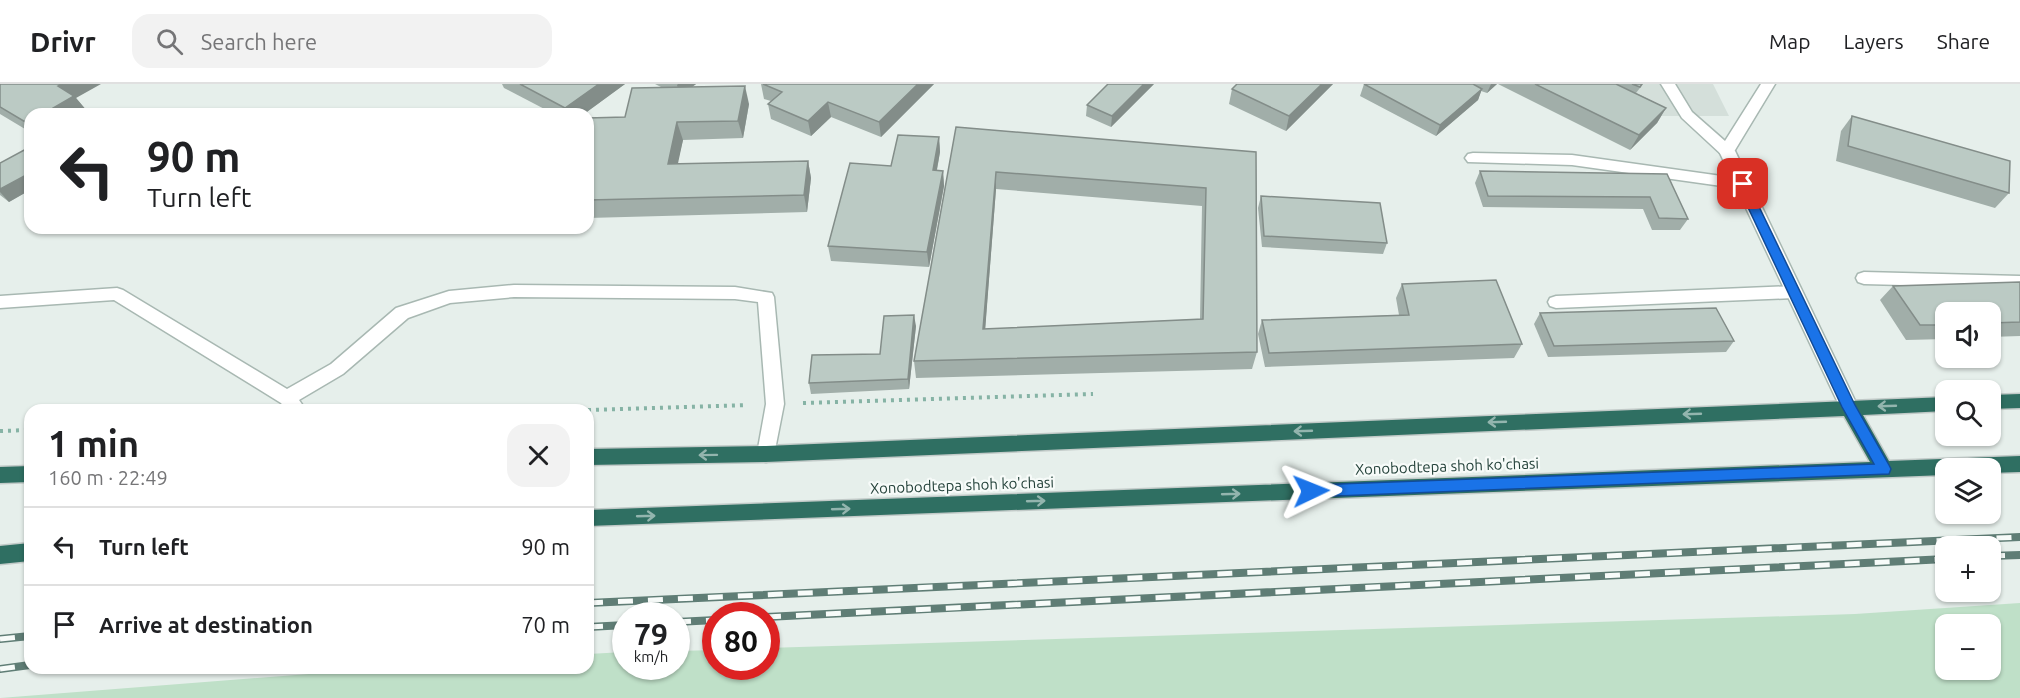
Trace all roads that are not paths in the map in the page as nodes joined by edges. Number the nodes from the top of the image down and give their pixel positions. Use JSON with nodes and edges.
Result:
{"nodes":[{"id":1,"x":1685,"y":84,"type":"edge"},
{"id":2,"x":1768,"y":84,"type":"edge"},
{"id":3,"x":1672,"y":91,"type":"edge"},
{"id":4,"x":1727,"y":151,"type":"junction"},
{"id":5,"x":1473,"y":158,"type":"dead end"},
{"id":6,"x":1743,"y":184,"type":"junction"},
{"id":7,"x":1864,"y":278,"type":"dead end"},
{"id":8,"x":2020,"y":282,"type":"edge"},
{"id":9,"x":1794,"y":292,"type":"junction"},
{"id":10,"x":0,"y":302,"type":"edge"},
{"id":11,"x":1556,"y":302,"type":"dead end"},
{"id":12,"x":2020,"y":401,"type":"edge"},
{"id":13,"x":2001,"y":402,"type":"edge"},
{"id":14,"x":292,"y":404,"type":"edge"},
{"id":15,"x":1935,"y":404,"type":"edge"},
{"id":16,"x":1849,"y":407,"type":"junction"},
{"id":17,"x":766,"y":454,"type":"junction"},
{"id":18,"x":594,"y":457,"type":"edge"},
{"id":19,"x":2020,"y":464,"type":"edge"},
{"id":20,"x":1884,"y":469,"type":"junction"},
{"id":21,"x":24,"y":474,"type":"edge"},
{"id":22,"x":0,"y":475,"type":"edge"},
{"id":23,"x":594,"y":518,"type":"edge"},
{"id":24,"x":24,"y":553,"type":"edge"},
{"id":25,"x":0,"y":555,"type":"edge"}],
"edges":[{"from":1,"to":3,"type":"street"},
{"from":2,"to":4,"type":"street"},
{"from":3,"to":4,"type":"street"},
{"from":4,"to":6,"type":"street"},
{"from":5,"to":6,"type":"street"},
{"from":6,"to":9,"type":"street"},
{"from":7,"to":8,"type":"street"},
{"from":9,"to":11,"type":"street"},
{"from":9,"to":16,"type":"street"},
{"from":10,"to":14,"type":"street"},
{"from":12,"to":13,"type":"highway"},
{"from":14,"to":17,"type":"street"},
{"from":15,"to":16,"type":"highway","one_way":true},
{"from":16,"to":17,"type":"highway","one_way":true},
{"from":16,"to":20,"type":"highway"},
{"from":17,"to":18,"type":"highway","one_way":true},
{"from":19,"to":20,"type":"highway","name":"Xonobodtepa shoh ko'chasi"},
{"from":23,"to":20,"type":"highway","name":"Xonobodtepa shoh ko'chasi","one_way":true},
{"from":21,"to":22,"type":"highway"},
{"from":24,"to":25,"type":"highway"}]}
